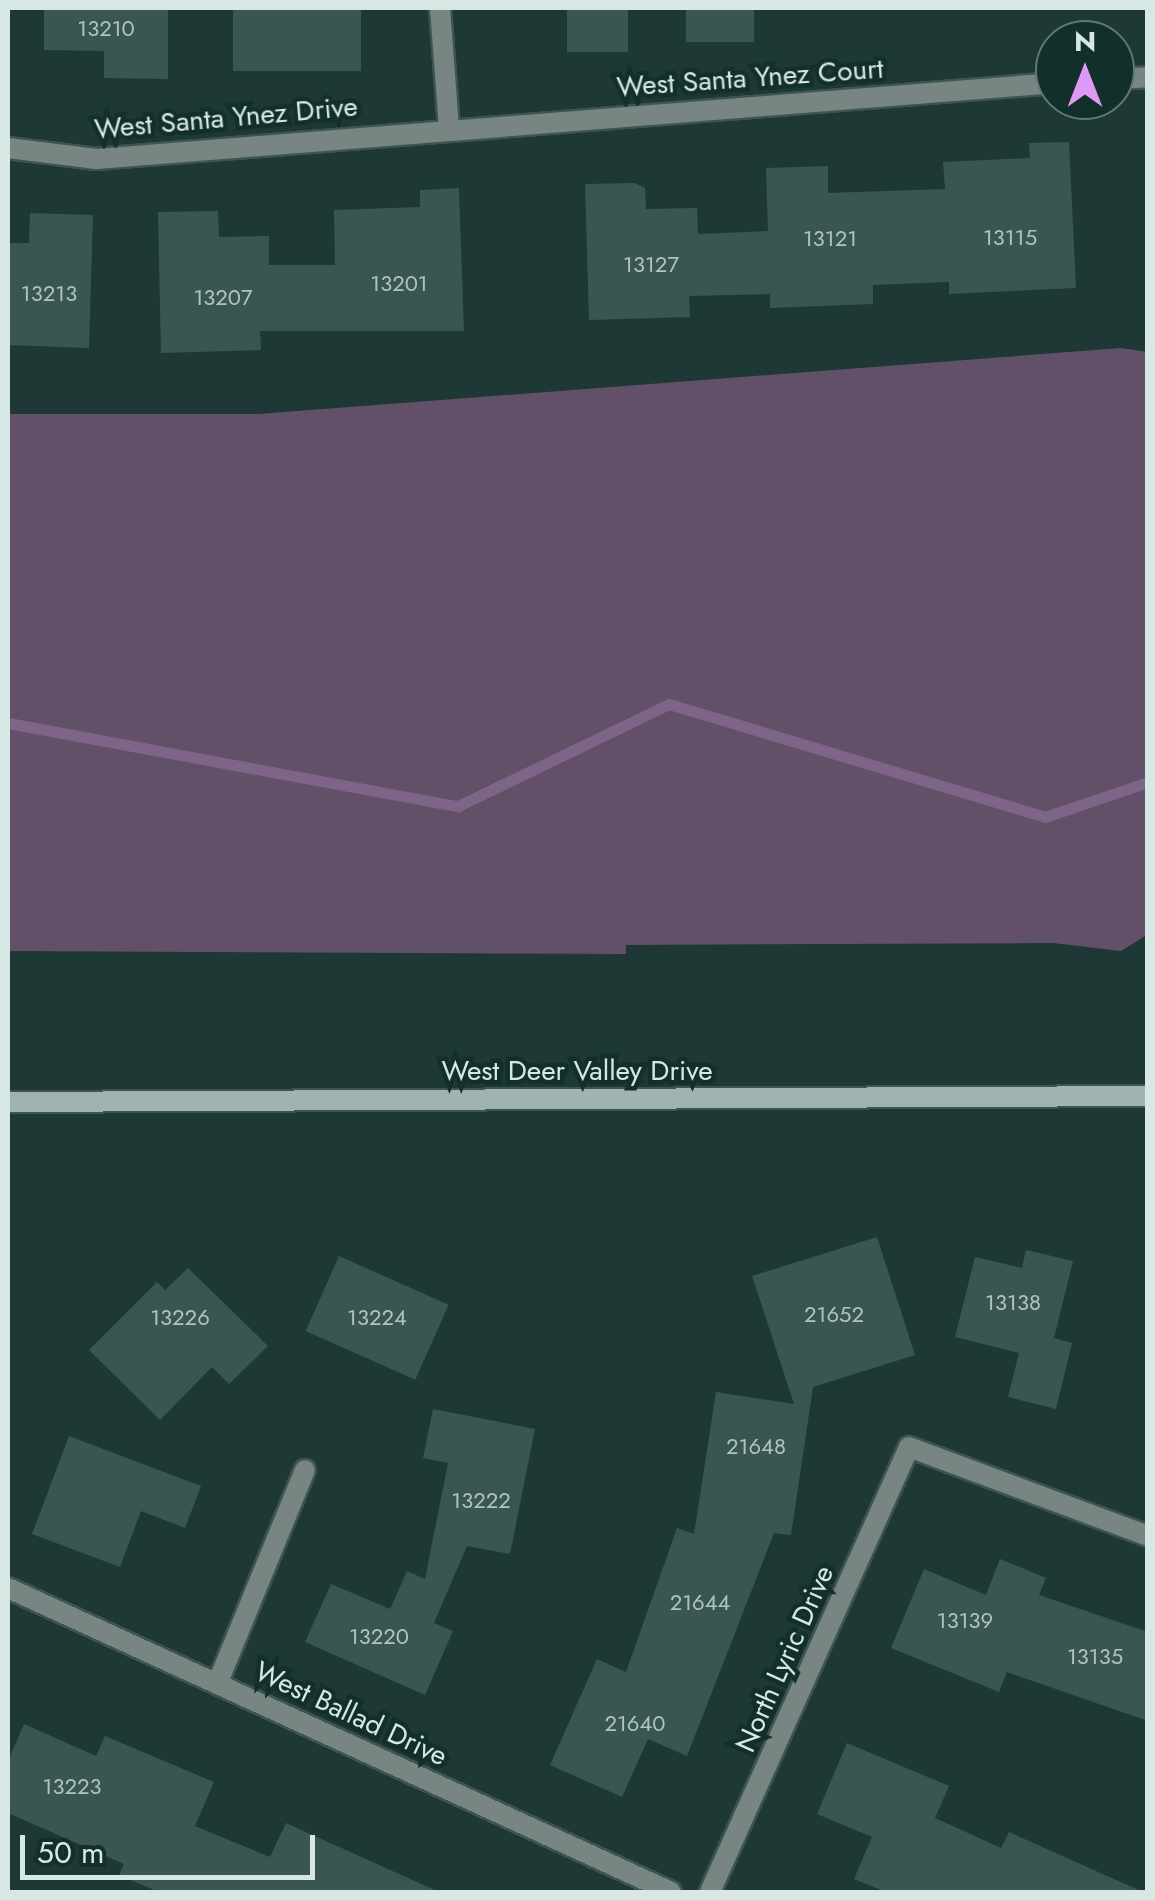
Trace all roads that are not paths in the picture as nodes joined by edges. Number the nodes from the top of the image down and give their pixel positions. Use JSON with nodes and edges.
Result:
{"nodes":[{"id":1,"x":440,"y":8,"type":"edge"},
{"id":2,"x":1035,"y":84,"type":"edge"},
{"id":3,"x":449,"y":127,"type":"junction"},
{"id":4,"x":8,"y":148,"type":"edge"},
{"id":5,"x":1148,"y":1096,"type":"edge"},
{"id":6,"x":8,"y":1102,"type":"edge"},
{"id":7,"x":305,"y":1470,"type":"dead end"},
{"id":8,"x":1148,"y":1536,"type":"edge"},
{"id":9,"x":8,"y":1588,"type":"edge"},
{"id":10,"x":218,"y":1682,"type":"junction"},
{"id":11,"x":671,"y":1892,"type":"edge"},
{"id":12,"x":710,"y":1892,"type":"edge"}],
"edges":[{"from":1,"to":3,"type":"street"},
{"from":2,"to":3,"type":"street","name":"West Santa Ynez Court"},
{"from":3,"to":4,"type":"street","name":"West Santa Ynez Drive"},
{"from":5,"to":6,"type":"street","name":"West Deer Valley Drive"},
{"from":7,"to":10,"type":"street"},
{"from":8,"to":12,"type":"street","name":"North Lyric Drive"},
{"from":9,"to":10,"type":"street","name":"West Ballad Drive"},
{"from":10,"to":11,"type":"street","name":"West Ballad Drive"}]}
